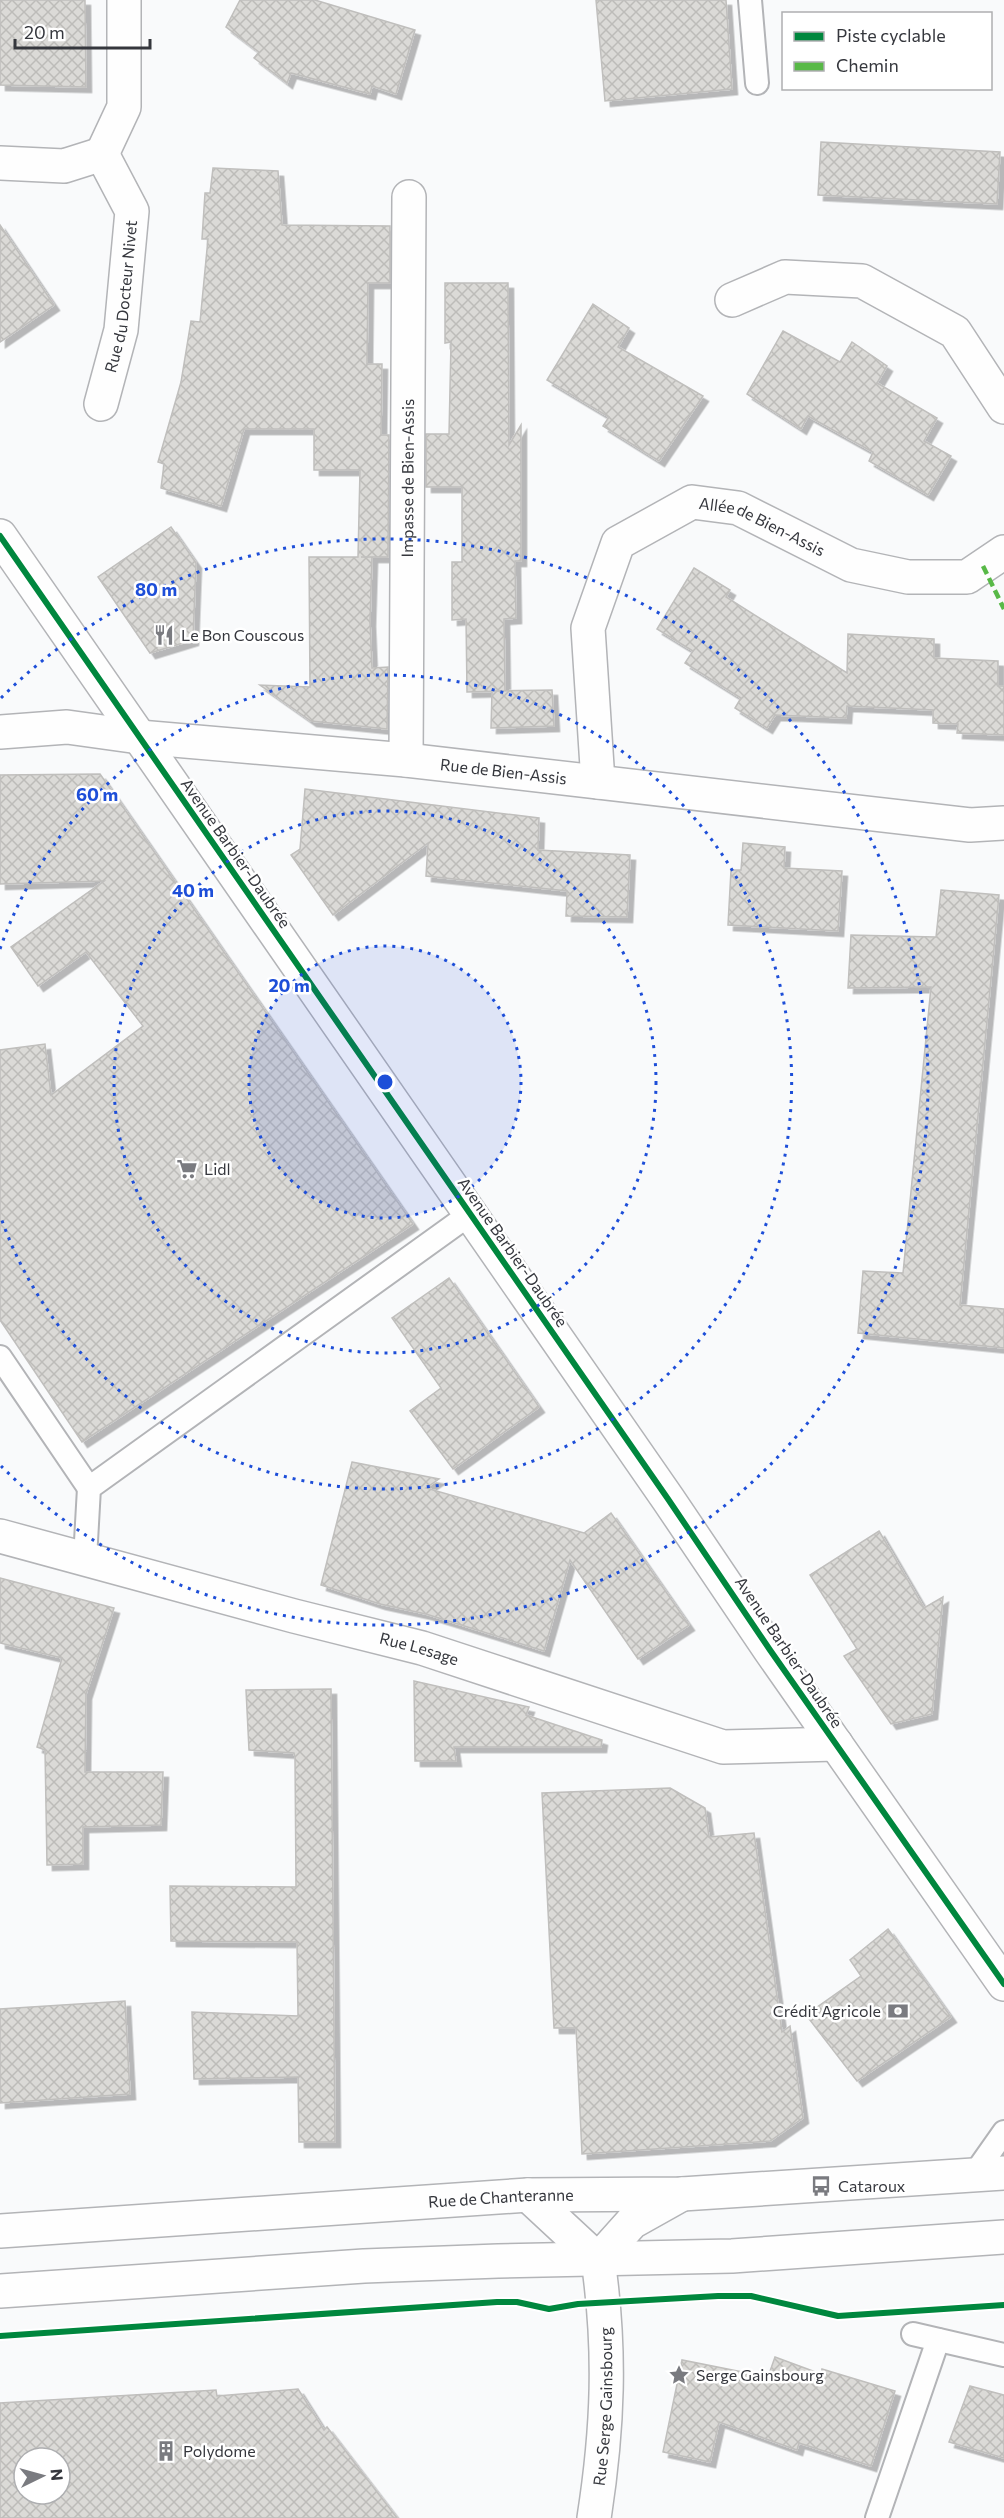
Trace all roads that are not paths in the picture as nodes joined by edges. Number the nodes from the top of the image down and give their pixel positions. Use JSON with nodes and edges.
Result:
{"nodes":[{"id":1,"x":124,"y":0,"type":"edge"},
{"id":2,"x":750,"y":0,"type":"edge"},
{"id":3,"x":757,"y":83,"type":"dead end"},
{"id":4,"x":102,"y":154,"type":"junction"},
{"id":5,"x":0,"y":163,"type":"edge"},
{"id":6,"x":409,"y":198,"type":"dead end"},
{"id":7,"x":732,"y":300,"type":"dead end"},
{"id":8,"x":101,"y":404,"type":"dead end"},
{"id":9,"x":1004,"y":407,"type":"edge"},
{"id":10,"x":0,"y":536,"type":"edge"},
{"id":11,"x":1004,"y":552,"type":"edge"},
{"id":12,"x":0,"y":732,"type":"edge"},
{"id":13,"x":140,"y":737,"type":"junction"},
{"id":14,"x":406,"y":760,"type":"junction"},
{"id":15,"x":598,"y":782,"type":"junction"},
{"id":16,"x":1004,"y":823,"type":"edge"},
{"id":17,"x":470,"y":1214,"type":"junction"},
{"id":18,"x":0,"y":1357,"type":"edge"},
{"id":19,"x":89,"y":1488,"type":"junction"},
{"id":20,"x":0,"y":1536,"type":"edge"},
{"id":21,"x":85,"y":1559,"type":"junction"},
{"id":22,"x":836,"y":1744,"type":"junction"},
{"id":23,"x":999,"y":1969,"type":"edge"},
{"id":24,"x":1004,"y":2132,"type":"edge"},
{"id":25,"x":988,"y":2174,"type":"edge"},
{"id":26,"x":682,"y":2194,"type":"junction"},
{"id":27,"x":528,"y":2195,"type":"junction"},
{"id":28,"x":0,"y":2231,"type":"edge"},
{"id":29,"x":1004,"y":2237,"type":"edge"},
{"id":30,"x":598,"y":2260,"type":"junction"},
{"id":31,"x":0,"y":2291,"type":"edge"},
{"id":32,"x":913,"y":2334,"type":"dead end"},
{"id":33,"x":938,"y":2340,"type":"junction"},
{"id":34,"x":1004,"y":2355,"type":"edge"},
{"id":35,"x":594,"y":2518,"type":"edge"},
{"id":36,"x":877,"y":2518,"type":"edge"}],
"edges":[{"from":1,"to":4,"type":"street"},
{"from":2,"to":3,"type":"lane"},
{"from":4,"to":5,"type":"street"},
{"from":4,"to":8,"type":"street","name":"Rue du Docteur Nivet"},
{"from":6,"to":14,"type":"street","name":"Impasse de Bien-Assis"},
{"from":7,"to":9,"type":"street"},
{"from":10,"to":13,"type":"street","name":"Avenue Barbier-Daubrée"},
{"from":11,"to":15,"type":"street","name":"Allée de Bien-Assis"},
{"from":12,"to":13,"type":"street","name":"Rue de Bien-Assis"},
{"from":13,"to":14,"type":"street","name":"Rue de Bien-Assis"},
{"from":13,"to":17,"type":"street","name":"Avenue Barbier-Daubrée"},
{"from":14,"to":15,"type":"street","name":"Rue de Bien-Assis"},
{"from":15,"to":16,"type":"street","name":"Rue de Bien-Assis"},
{"from":17,"to":19,"type":"lane"},
{"from":17,"to":22,"type":"street","name":"Avenue Barbier-Daubrée"},
{"from":18,"to":19,"type":"lane"},
{"from":19,"to":21,"type":"lane"},
{"from":20,"to":21,"type":"street","name":"Rue Lesage"},
{"from":21,"to":22,"type":"street","name":"Rue Lesage"},
{"from":22,"to":23,"type":"street","name":"Avenue Barbier-Daubrée"},
{"from":24,"to":25,"type":"lane"},
{"from":25,"to":26,"type":"street","name":"Rue de Chanteranne"},
{"from":26,"to":27,"type":"street","name":"Rue de Chanteranne"},
{"from":26,"to":30,"type":"street"},
{"from":27,"to":28,"type":"street","name":"Rue de Chanteranne"},
{"from":27,"to":30,"type":"street"},
{"from":29,"to":30,"type":"street"},
{"from":30,"to":31,"type":"street"},
{"from":30,"to":35,"type":"street","name":"Rue Serge Gainsbourg"},
{"from":32,"to":33,"type":"lane"},
{"from":33,"to":34,"type":"lane"},
{"from":33,"to":36,"type":"lane"}]}
